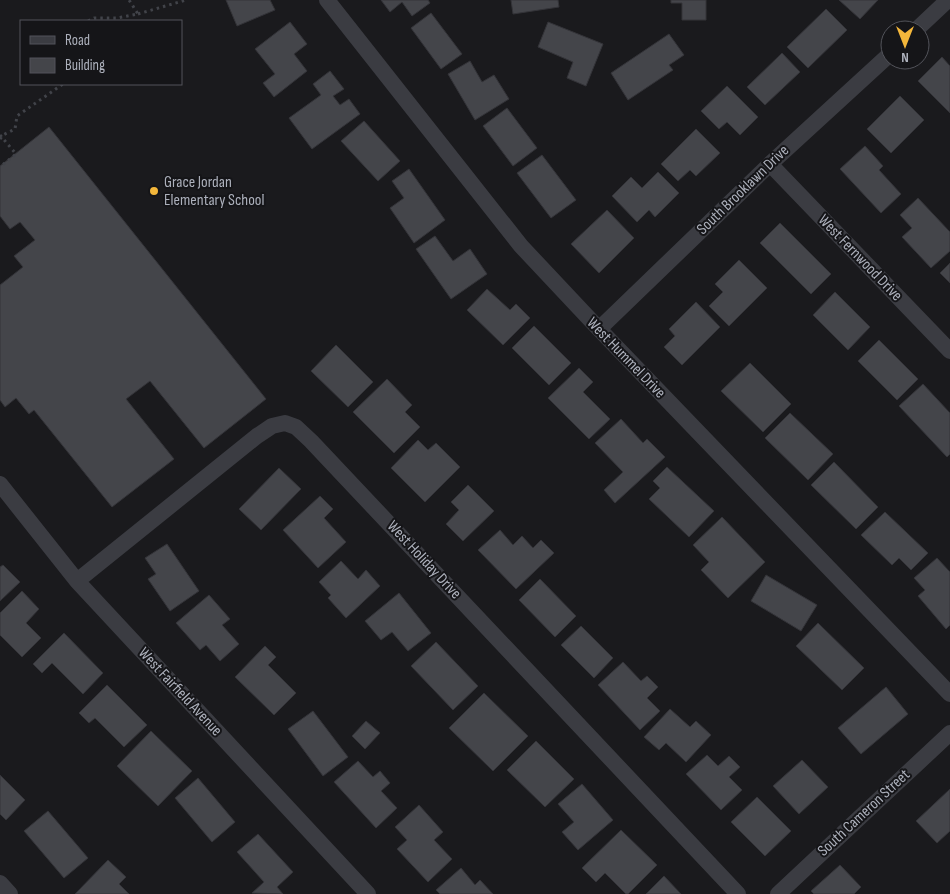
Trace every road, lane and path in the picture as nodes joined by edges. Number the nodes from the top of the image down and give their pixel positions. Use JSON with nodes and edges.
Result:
{"nodes":[{"id":1,"x":129,"y":0,"type":"edge"},
{"id":2,"x":186,"y":0,"type":"edge"},
{"id":3,"x":327,"y":0,"type":"edge"},
{"id":4,"x":947,"y":2,"type":"edge"},
{"id":5,"x":138,"y":14,"type":"junction"},
{"id":6,"x":90,"y":20,"type":"edge"},
{"id":7,"x":927,"y":20,"type":"edge"},
{"id":8,"x":880,"y":63,"type":"edge"},
{"id":9,"x":62,"y":85,"type":"edge"},
{"id":10,"x":1,"y":137,"type":"edge"},
{"id":11,"x":770,"y":164,"type":"junction"},
{"id":12,"x":0,"y":167,"type":"edge"},
{"id":13,"x":599,"y":329,"type":"junction"},
{"id":14,"x":950,"y":351,"type":"edge"},
{"id":15,"x":0,"y":484,"type":"edge"},
{"id":16,"x":76,"y":581,"type":"junction"},
{"id":17,"x":950,"y":694,"type":"edge"},
{"id":18,"x":950,"y":733,"type":"edge"},
{"id":19,"x":0,"y":883,"type":"edge"},
{"id":20,"x":361,"y":892,"type":"edge"},
{"id":21,"x":10,"y":894,"type":"edge"},
{"id":22,"x":738,"y":894,"type":"edge"},
{"id":23,"x":778,"y":894,"type":"edge"}],
"edges":[{"from":1,"to":5,"type":"path"},
{"from":2,"to":5,"type":"path"},
{"from":3,"to":13,"type":"street","name":"West Hummel Drive"},
{"from":4,"to":7,"type":"street"},
{"from":5,"to":6,"type":"path"},
{"from":8,"to":11,"type":"street","name":"South Brooklawn Drive"},
{"from":9,"to":10,"type":"path"},
{"from":10,"to":12,"type":"path"},
{"from":11,"to":13,"type":"street","name":"South Brooklawn Drive"},
{"from":11,"to":14,"type":"street","name":"West Fernwood Drive"},
{"from":13,"to":17,"type":"street","name":"West Hummel Drive"},
{"from":15,"to":16,"type":"street","name":"West Fairfield Avenue"},
{"from":16,"to":20,"type":"street","name":"West Fairfield Avenue"},
{"from":16,"to":22,"type":"street","name":"West Holiday Drive"},
{"from":18,"to":23,"type":"street","name":"South Cameron Street"},
{"from":19,"to":21,"type":"street"}]}
